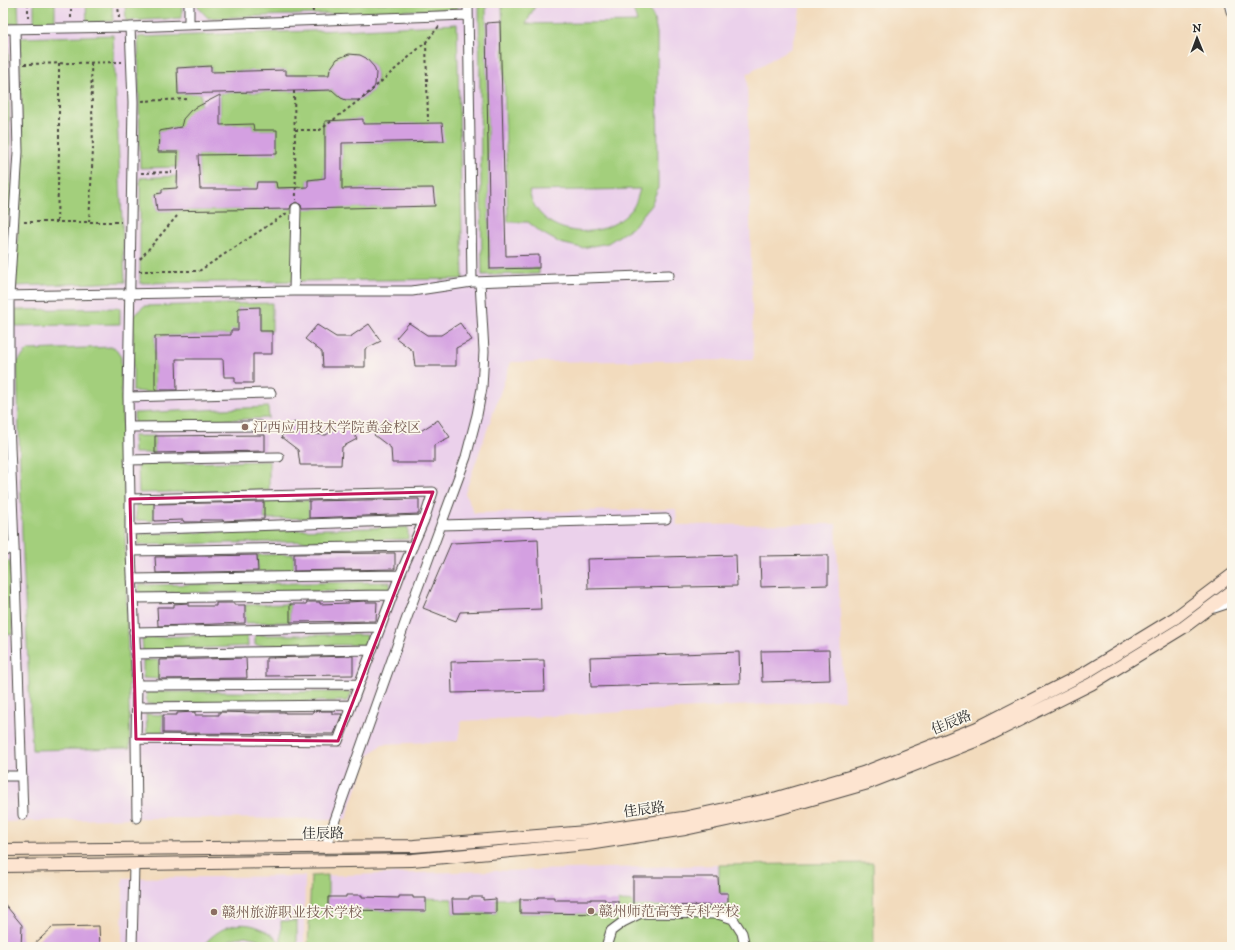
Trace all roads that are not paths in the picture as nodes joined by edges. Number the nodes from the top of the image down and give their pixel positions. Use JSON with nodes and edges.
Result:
{"nodes":[{"id":1,"x":189,"y":3,"type":"edge"},
{"id":2,"x":468,"y":3,"type":"edge"},
{"id":3,"x":1230,"y":3,"type":"edge"},
{"id":4,"x":1232,"y":11,"type":"edge"},
{"id":5,"x":468,"y":15,"type":"junction"},
{"id":6,"x":189,"y":25,"type":"junction"},
{"id":7,"x":130,"y":27,"type":"junction"},
{"id":8,"x":3,"y":29,"type":"edge"},
{"id":9,"x":15,"y":29,"type":"junction"},
{"id":10,"x":296,"y":208,"type":"road end"},
{"id":11,"x":669,"y":275,"type":"dead end"},
{"id":12,"x":476,"y":282,"type":"junction"},
{"id":13,"x":294,"y":291,"type":"junction"},
{"id":14,"x":130,"y":294,"type":"junction"},
{"id":15,"x":6,"y":296,"type":"edge"},
{"id":16,"x":271,"y":393,"type":"dead end"},
{"id":17,"x":128,"y":397,"type":"junction"},
{"id":18,"x":261,"y":426,"type":"dead end"},
{"id":19,"x":129,"y":427,"type":"junction"},
{"id":20,"x":278,"y":457,"type":"dead end"},
{"id":21,"x":129,"y":460,"type":"junction"},
{"id":22,"x":130,"y":499,"type":"junction"},
{"id":23,"x":666,"y":519,"type":"dead end"},
{"id":24,"x":424,"y":520,"type":"junction"},
{"id":25,"x":441,"y":525,"type":"junction"},
{"id":26,"x":130,"y":530,"type":"junction"},
{"id":27,"x":14,"y":546,"type":"junction"},
{"id":28,"x":413,"y":546,"type":"junction"},
{"id":29,"x":3,"y":550,"type":"edge"},
{"id":30,"x":131,"y":551,"type":"junction"},
{"id":31,"x":400,"y":575,"type":"junction"},
{"id":32,"x":1232,"y":575,"type":"edge"},
{"id":33,"x":132,"y":579,"type":"junction"},
{"id":34,"x":392,"y":596,"type":"junction"},
{"id":35,"x":133,"y":598,"type":"junction"},
{"id":36,"x":1231,"y":600,"type":"edge"},
{"id":37,"x":380,"y":627,"type":"junction"},
{"id":38,"x":134,"y":632,"type":"junction"},
{"id":39,"x":372,"y":650,"type":"junction"},
{"id":40,"x":135,"y":654,"type":"junction"},
{"id":41,"x":359,"y":684,"type":"junction"},
{"id":42,"x":137,"y":685,"type":"junction"},
{"id":43,"x":351,"y":705,"type":"junction"},
{"id":44,"x":136,"y":707,"type":"junction"},
{"id":45,"x":136,"y":739,"type":"junction"},
{"id":46,"x":3,"y":776,"type":"edge"},
{"id":47,"x":22,"y":776,"type":"junction"},
{"id":48,"x":23,"y":815,"type":"dead end"},
{"id":49,"x":138,"y":818,"type":"dead end"},
{"id":50,"x":325,"y":848,"type":"junction"},
{"id":51,"x":3,"y":850,"type":"edge"},
{"id":52,"x":134,"y":865,"type":"junction"},
{"id":53,"x":3,"y":866,"type":"edge"},
{"id":54,"x":132,"y":947,"type":"edge"},
{"id":55,"x":606,"y":947,"type":"edge"},
{"id":56,"x":745,"y":947,"type":"edge"}],
"edges":[{"from":1,"to":6,"type":"street"},
{"from":2,"to":5,"type":"street"},
{"from":3,"to":4,"type":"street"},
{"from":5,"to":6,"type":"street"},
{"from":5,"to":12,"type":"street"},
{"from":6,"to":7,"type":"street"},
{"from":7,"to":9,"type":"street"},
{"from":7,"to":14,"type":"street"},
{"from":8,"to":9,"type":"street"},
{"from":9,"to":15,"type":"street"},
{"from":10,"to":13,"type":"street"},
{"from":11,"to":12,"type":"street"},
{"from":12,"to":13,"type":"street"},
{"from":12,"to":25,"type":"street"},
{"from":13,"to":14,"type":"street"},
{"from":14,"to":15,"type":"street"},
{"from":14,"to":17,"type":"street"},
{"from":15,"to":27,"type":"street"},
{"from":16,"to":17,"type":"street"},
{"from":17,"to":19,"type":"street"},
{"from":18,"to":19,"type":"street"},
{"from":19,"to":21,"type":"street"},
{"from":20,"to":21,"type":"street"},
{"from":21,"to":22,"type":"street"},
{"from":22,"to":24,"type":"street"},
{"from":22,"to":26,"type":"street"},
{"from":23,"to":25,"type":"street"},
{"from":24,"to":26,"type":"street"},
{"from":24,"to":28,"type":"street"},
{"from":25,"to":50,"type":"street"},
{"from":26,"to":30,"type":"street"},
{"from":27,"to":29,"type":"street"},
{"from":27,"to":47,"type":"street"},
{"from":28,"to":30,"type":"street"},
{"from":28,"to":31,"type":"street"},
{"from":30,"to":33,"type":"street"},
{"from":31,"to":33,"type":"street"},
{"from":31,"to":34,"type":"street"},
{"from":32,"to":50,"type":"main road","name":"佳辰路"},
{"from":33,"to":35,"type":"street"},
{"from":34,"to":35,"type":"street"},
{"from":34,"to":37,"type":"street"},
{"from":35,"to":38,"type":"street"},
{"from":36,"to":52,"type":"main road","name":"佳辰路"},
{"from":37,"to":38,"type":"street"},
{"from":37,"to":39,"type":"street"},
{"from":38,"to":40,"type":"street"},
{"from":39,"to":40,"type":"street"},
{"from":39,"to":41,"type":"street"},
{"from":40,"to":42,"type":"street"},
{"from":41,"to":42,"type":"street"},
{"from":41,"to":43,"type":"street"},
{"from":42,"to":44,"type":"street"},
{"from":43,"to":44,"type":"street"},
{"from":43,"to":45,"type":"street"},
{"from":44,"to":45,"type":"street"},
{"from":45,"to":49,"type":"street"},
{"from":46,"to":47,"type":"street"},
{"from":47,"to":48,"type":"street"},
{"from":50,"to":51,"type":"main road","name":"佳辰路"},
{"from":52,"to":53,"type":"main road","name":"佳辰路"},
{"from":52,"to":54,"type":"street"},
{"from":55,"to":56,"type":"street"}]}
